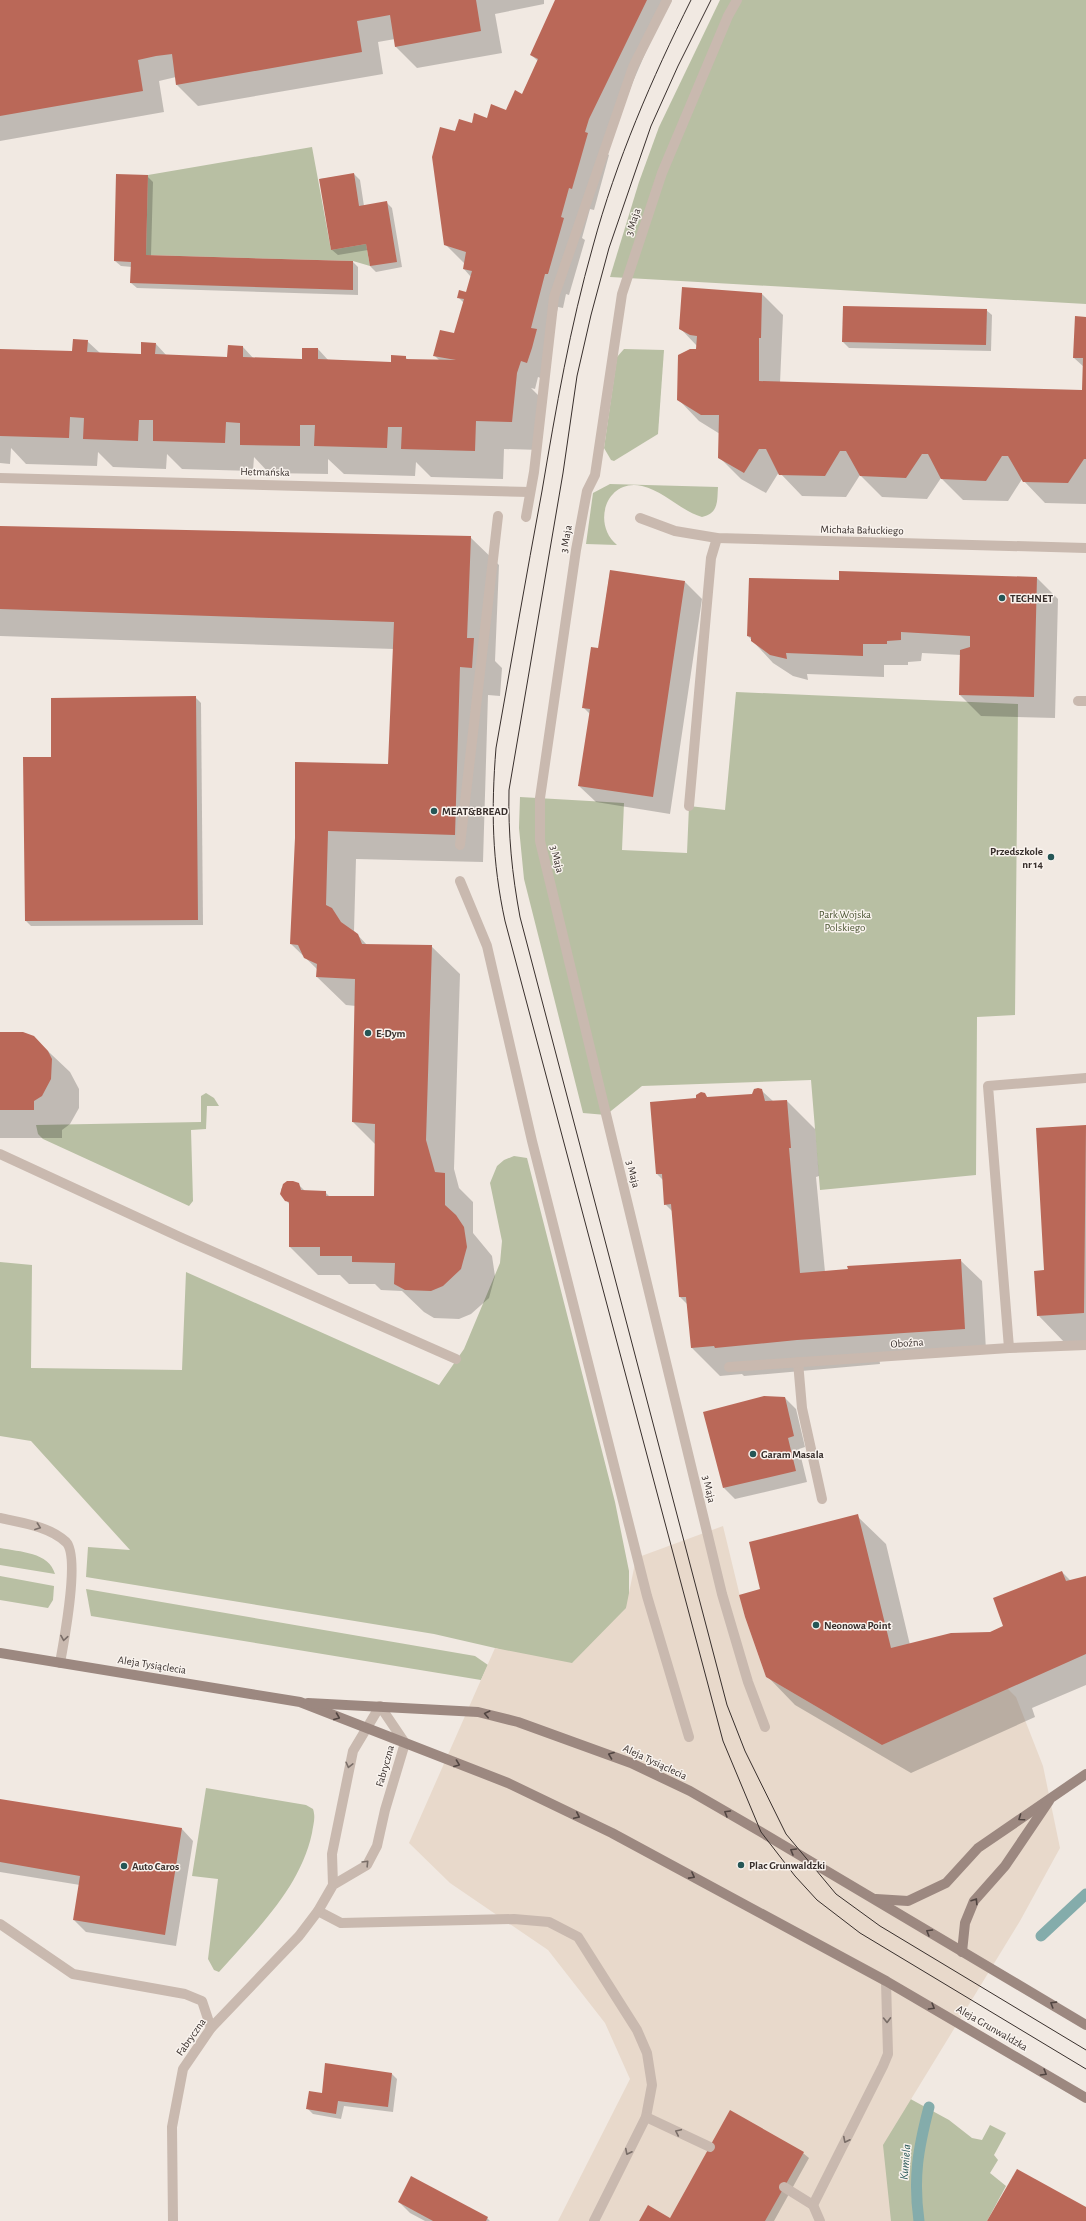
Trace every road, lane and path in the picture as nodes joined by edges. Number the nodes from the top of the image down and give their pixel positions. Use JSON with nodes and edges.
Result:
{"nodes":[{"id":1,"x":667,"y":0,"type":"edge"},
{"id":2,"x":737,"y":0,"type":"edge"},
{"id":3,"x":0,"y":478,"type":"edge"},
{"id":4,"x":530,"y":492,"type":"junction"},
{"id":5,"x":498,"y":516,"type":"dead end"},
{"id":6,"x":526,"y":517,"type":"dead end"},
{"id":7,"x":640,"y":518,"type":"dead end"},
{"id":8,"x":717,"y":538,"type":"junction"},
{"id":9,"x":1086,"y":548,"type":"edge"},
{"id":10,"x":689,"y":806,"type":"dead end"},
{"id":11,"x":460,"y":845,"type":"dead end"},
{"id":12,"x":460,"y":881,"type":"dead end"},
{"id":13,"x":1086,"y":1078,"type":"edge"},
{"id":14,"x":0,"y":1154,"type":"edge"},
{"id":15,"x":1086,"y":1345,"type":"edge"},
{"id":16,"x":1009,"y":1348,"type":"junction"},
{"id":17,"x":456,"y":1359,"type":"dead end"},
{"id":18,"x":798,"y":1362,"type":"junction"},
{"id":19,"x":729,"y":1367,"type":"dead end"},
{"id":20,"x":822,"y":1499,"type":"dead end"},
{"id":21,"x":0,"y":1518,"type":"edge"},
{"id":22,"x":0,"y":1653,"type":"edge"},
{"id":23,"x":60,"y":1663,"type":"junction"},
{"id":24,"x":300,"y":1702,"type":"junction"},
{"id":25,"x":380,"y":1706,"type":"junction"},
{"id":26,"x":765,"y":1727,"type":"dead end"},
{"id":27,"x":367,"y":1728,"type":"junction"},
{"id":28,"x":688,"y":1737,"type":"dead end"},
{"id":29,"x":405,"y":1744,"type":"junction"},
{"id":30,"x":1086,"y":1774,"type":"edge"},
{"id":31,"x":1053,"y":1796,"type":"junction"},
{"id":32,"x":333,"y":1885,"type":"junction"},
{"id":33,"x":874,"y":1899,"type":"junction"},
{"id":34,"x":318,"y":1911,"type":"junction"},
{"id":35,"x":0,"y":1924,"type":"edge"},
{"id":36,"x":962,"y":1952,"type":"junction"},
{"id":37,"x":886,"y":1981,"type":"junction"},
{"id":38,"x":1086,"y":2025,"type":"edge"},
{"id":39,"x":210,"y":2028,"type":"junction"},
{"id":40,"x":1086,"y":2098,"type":"edge"},
{"id":41,"x":646,"y":2117,"type":"junction"},
{"id":42,"x":710,"y":2146,"type":"dead end"},
{"id":43,"x":784,"y":2187,"type":"dead end"},
{"id":44,"x":813,"y":2204,"type":"junction"},
{"id":45,"x":173,"y":2221,"type":"edge"},
{"id":46,"x":594,"y":2221,"type":"edge"},
{"id":47,"x":820,"y":2221,"type":"edge"}],
"edges":[{"from":1,"to":4,"type":"street"},
{"from":2,"to":26,"type":"street","name":"3 Maja"},
{"from":3,"to":4,"type":"street","name":"Hetmańska"},
{"from":4,"to":6,"type":"street"},
{"from":5,"to":11,"type":"street"},
{"from":7,"to":8,"type":"street","name":"Michała Bałuckiego"},
{"from":8,"to":9,"type":"street","name":"Michała Bałuckiego"},
{"from":8,"to":10,"type":"street"},
{"from":12,"to":28,"type":"street"},
{"from":13,"to":16,"type":"street"},
{"from":14,"to":17,"type":"street"},
{"from":15,"to":16,"type":"street","name":"Oboźna"},
{"from":16,"to":18,"type":"street","name":"Oboźna"},
{"from":18,"to":19,"type":"street","name":"Oboźna"},
{"from":18,"to":20,"type":"street"},
{"from":21,"to":23,"type":"street","one_way":true},
{"from":22,"to":23,"type":"main road","name":"Aleja Tysiąclecia"},
{"from":23,"to":24,"type":"main road","name":"Aleja Tysiąclecia"},
{"from":24,"to":25,"type":"main road","name":"Aleja Tysiąclecia"},
{"from":24,"to":27,"type":"main road","name":"Aleja Tysiąclecia","one_way":true},
{"from":25,"to":27,"type":"street"},
{"from":25,"to":29,"type":"street","name":"Fabryczna"},
{"from":33,"to":25,"type":"main road","name":"Aleja Tysiąclecia","one_way":true},
{"from":27,"to":29,"type":"main road","name":"Aleja Tysiąclecia"},
{"from":27,"to":32,"type":"street","one_way":true},
{"from":32,"to":29,"type":"street","name":"Fabryczna","one_way":true},
{"from":29,"to":37,"type":"main road","name":"Aleja Tysiąclecia","one_way":true},
{"from":30,"to":31,"type":"main road"},
{"from":31,"to":33,"type":"main road","one_way":true},
{"from":36,"to":31,"type":"main road","one_way":true},
{"from":32,"to":34,"type":"street","name":"Fabryczna"},
{"from":36,"to":33,"type":"main road","name":"Aleja Tysiąclecia","one_way":true},
{"from":34,"to":39,"type":"street","name":"Fabryczna"},
{"from":34,"to":41,"type":"street"},
{"from":35,"to":39,"type":"street"},
{"from":38,"to":36,"type":"main road","one_way":true},
{"from":37,"to":40,"type":"main road","name":"Aleja Grunwaldzka","one_way":true},
{"from":37,"to":44,"type":"street","one_way":true},
{"from":39,"to":45,"type":"street","name":"Fabryczna"},
{"from":42,"to":41,"type":"street","one_way":true},
{"from":41,"to":46,"type":"street","one_way":true},
{"from":43,"to":44,"type":"street"},
{"from":44,"to":47,"type":"street"}]}
